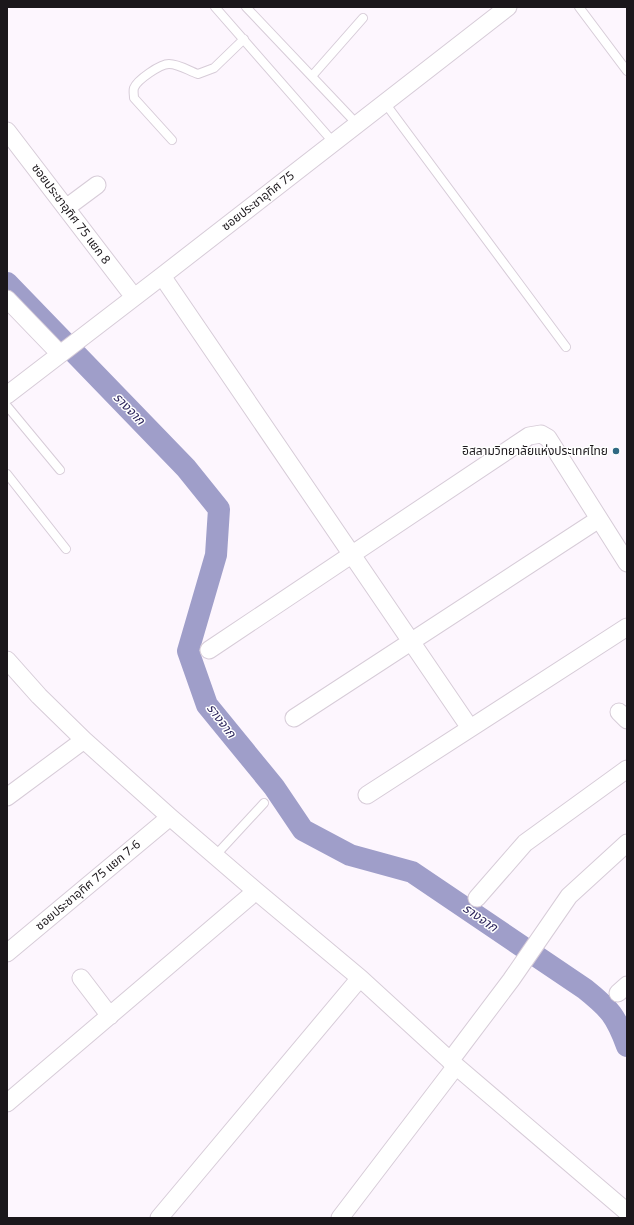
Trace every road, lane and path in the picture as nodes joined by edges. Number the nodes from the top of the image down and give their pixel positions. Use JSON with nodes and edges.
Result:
{"nodes":[{"id":1,"x":215,"y":7,"type":"edge"},
{"id":2,"x":246,"y":7,"type":"edge"},
{"id":3,"x":508,"y":7,"type":"edge"},
{"id":4,"x":579,"y":7,"type":"edge"},
{"id":5,"x":364,"y":18,"type":"dead end"},
{"id":6,"x":244,"y":39,"type":"junction"},
{"id":7,"x":627,"y":71,"type":"edge"},
{"id":8,"x":312,"y":76,"type":"junction"},
{"id":9,"x":385,"y":103,"type":"junction"},
{"id":10,"x":357,"y":124,"type":"junction"},
{"id":11,"x":7,"y":131,"type":"edge"},
{"id":12,"x":172,"y":140,"type":"dead end"},
{"id":13,"x":334,"y":142,"type":"junction"},
{"id":14,"x":97,"y":185,"type":"dead end"},
{"id":15,"x":66,"y":208,"type":"junction"},
{"id":16,"x":162,"y":276,"type":"junction"},
{"id":17,"x":134,"y":297,"type":"junction"},
{"id":18,"x":7,"y":299,"type":"edge"},
{"id":19,"x":566,"y":347,"type":"dead end"},
{"id":20,"x":61,"y":353,"type":"junction"},
{"id":21,"x":7,"y":395,"type":"edge"},
{"id":22,"x":7,"y":406,"type":"edge"},
{"id":23,"x":60,"y":470,"type":"dead end"},
{"id":24,"x":7,"y":474,"type":"edge"},
{"id":25,"x":599,"y":519,"type":"junction"},
{"id":26,"x":66,"y":549,"type":"dead end"},
{"id":27,"x":352,"y":554,"type":"junction"},
{"id":28,"x":627,"y":563,"type":"edge"},
{"id":29,"x":627,"y":627,"type":"edge"},
{"id":30,"x":411,"y":642,"type":"junction"},
{"id":31,"x":209,"y":650,"type":"dead end"},
{"id":32,"x":7,"y":660,"type":"edge"},
{"id":33,"x":294,"y":718,"type":"dead end"},
{"id":34,"x":470,"y":728,"type":"junction"},
{"id":35,"x":84,"y":740,"type":"junction"},
{"id":36,"x":627,"y":769,"type":"edge"},
{"id":37,"x":367,"y":795,"type":"dead end"},
{"id":38,"x":7,"y":797,"type":"edge"},
{"id":39,"x":264,"y":803,"type":"dead end"},
{"id":40,"x":170,"y":817,"type":"junction"},
{"id":41,"x":627,"y":843,"type":"edge"},
{"id":42,"x":215,"y":856,"type":"junction"},
{"id":43,"x":256,"y":891,"type":"junction"},
{"id":44,"x":477,"y":898,"type":"dead end"},
{"id":45,"x":7,"y":953,"type":"edge"},
{"id":46,"x":81,"y":978,"type":"dead end"},
{"id":47,"x":360,"y":978,"type":"junction"},
{"id":48,"x":110,"y":1016,"type":"junction"},
{"id":49,"x":453,"y":1064,"type":"junction"},
{"id":50,"x":7,"y":1103,"type":"edge"},
{"id":51,"x":627,"y":1212,"type":"edge"},
{"id":52,"x":159,"y":1218,"type":"edge"},
{"id":53,"x":340,"y":1218,"type":"edge"}],
"edges":[{"from":1,"to":6,"type":"lane"},
{"from":2,"to":8,"type":"lane"},
{"from":3,"to":9,"type":"street","name":"ซอยประชาอุทิศ 75"},
{"from":4,"to":7,"type":"lane"},
{"from":5,"to":8,"type":"lane"},
{"from":6,"to":12,"type":"lane"},
{"from":6,"to":13,"type":"lane"},
{"from":8,"to":10,"type":"lane"},
{"from":9,"to":10,"type":"street","name":"ซอยประชาอุทิศ 75"},
{"from":9,"to":19,"type":"lane"},
{"from":10,"to":13,"type":"street","name":"ซอยประชาอุทิศ 75"},
{"from":11,"to":15,"type":"street","name":"ซอยประชาอุทิศ 75 แยก 8"},
{"from":13,"to":16,"type":"street","name":"ซอยประชาอุทิศ 75"},
{"from":14,"to":15,"type":"street"},
{"from":15,"to":17,"type":"street","name":"ซอยประชาอุทิศ 75 แยก 8"},
{"from":16,"to":17,"type":"street","name":"ซอยประชาอุทิศ 75"},
{"from":16,"to":27,"type":"street"},
{"from":17,"to":20,"type":"street","name":"ซอยประชาอุทิศ 75"},
{"from":18,"to":20,"type":"street"},
{"from":20,"to":21,"type":"street","name":"ซอยประชาอุทิศ 75"},
{"from":22,"to":23,"type":"lane"},
{"from":24,"to":26,"type":"lane"},
{"from":25,"to":27,"type":"street"},
{"from":25,"to":28,"type":"street"},
{"from":25,"to":30,"type":"street"},
{"from":27,"to":30,"type":"street"},
{"from":27,"to":31,"type":"street"},
{"from":29,"to":34,"type":"street"},
{"from":30,"to":33,"type":"street"},
{"from":30,"to":34,"type":"street"},
{"from":32,"to":35,"type":"street"},
{"from":34,"to":37,"type":"street"},
{"from":35,"to":38,"type":"street"},
{"from":35,"to":40,"type":"street"},
{"from":36,"to":44,"type":"street"},
{"from":39,"to":42,"type":"lane"},
{"from":40,"to":42,"type":"street"},
{"from":40,"to":45,"type":"street","name":"ซอยประชาอุทิศ 75 แยก 7-6"},
{"from":41,"to":49,"type":"street"},
{"from":42,"to":43,"type":"street"},
{"from":43,"to":47,"type":"street"},
{"from":43,"to":48,"type":"street"},
{"from":46,"to":48,"type":"street"},
{"from":47,"to":49,"type":"street"},
{"from":47,"to":52,"type":"street"},
{"from":48,"to":50,"type":"street"},
{"from":49,"to":51,"type":"street"},
{"from":49,"to":53,"type":"street"}]}
